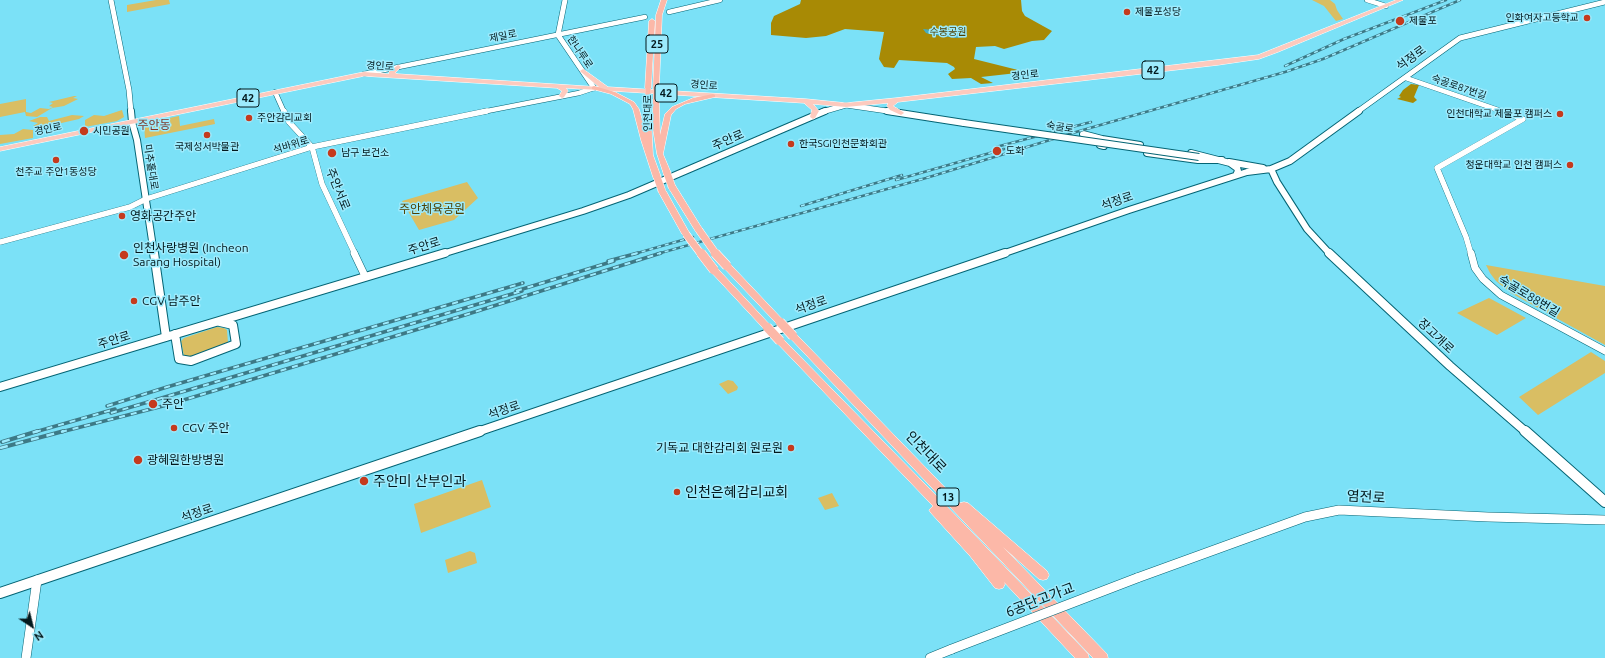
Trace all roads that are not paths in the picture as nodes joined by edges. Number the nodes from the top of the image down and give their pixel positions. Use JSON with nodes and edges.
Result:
{"nodes":[{"id":1,"x":111,"y":0,"type":"edge"},
{"id":2,"x":565,"y":0,"type":"edge"},
{"id":3,"x":658,"y":0,"type":"edge"},
{"id":4,"x":664,"y":0,"type":"edge"},
{"id":5,"x":720,"y":0,"type":"edge"},
{"id":6,"x":1367,"y":0,"type":"edge"},
{"id":7,"x":1400,"y":0,"type":"edge"},
{"id":8,"x":1605,"y":2,"type":"edge"},
{"id":9,"x":1386,"y":6,"type":"junction"},
{"id":10,"x":669,"y":12,"type":"dead end"},
{"id":11,"x":645,"y":17,"type":"dead end"},
{"id":12,"x":558,"y":35,"type":"junction"},
{"id":13,"x":398,"y":67,"type":"junction"},
{"id":14,"x":583,"y":71,"type":"junction"},
{"id":15,"x":364,"y":74,"type":"junction"},
{"id":16,"x":398,"y":77,"type":"junction"},
{"id":17,"x":1406,"y":78,"type":"junction"},
{"id":18,"x":557,"y":86,"type":"junction"},
{"id":19,"x":594,"y":88,"type":"junction"},
{"id":20,"x":618,"y":90,"type":"junction"},
{"id":21,"x":275,"y":92,"type":"junction"},
{"id":22,"x":562,"y":96,"type":"junction"},
{"id":23,"x":713,"y":96,"type":"junction"},
{"id":24,"x":896,"y":100,"type":"junction"},
{"id":25,"x":806,"y":101,"type":"junction"},
{"id":26,"x":846,"y":105,"type":"junction"},
{"id":27,"x":901,"y":114,"type":"junction"},
{"id":28,"x":813,"y":116,"type":"junction"},
{"id":29,"x":132,"y":122,"type":"junction"},
{"id":30,"x":1083,"y":134,"type":"dead end"},
{"id":31,"x":1065,"y":140,"type":"dead end"},
{"id":32,"x":1101,"y":142,"type":"junction"},
{"id":33,"x":312,"y":147,"type":"junction"},
{"id":34,"x":0,"y":149,"type":"edge"},
{"id":35,"x":660,"y":154,"type":"junction"},
{"id":36,"x":650,"y":155,"type":"junction"},
{"id":37,"x":1222,"y":160,"type":"junction"},
{"id":38,"x":1271,"y":169,"type":"junction"},
{"id":39,"x":1236,"y":175,"type":"junction"},
{"id":40,"x":1448,"y":194,"type":"joint"},
{"id":41,"x":146,"y":199,"type":"junction"},
{"id":42,"x":0,"y":242,"type":"edge"},
{"id":43,"x":365,"y":276,"type":"junction"},
{"id":44,"x":215,"y":322,"type":"junction"},
{"id":45,"x":175,"y":334,"type":"junction"},
{"id":46,"x":166,"y":337,"type":"junction"},
{"id":47,"x":1605,"y":351,"type":"edge"},
{"id":48,"x":0,"y":387,"type":"edge"},
{"id":49,"x":917,"y":464,"type":"junction"},
{"id":50,"x":904,"y":469,"type":"junction"},
{"id":51,"x":1605,"y":502,"type":"edge"},
{"id":52,"x":1605,"y":520,"type":"edge"},
{"id":53,"x":1043,"y":575,"type":"dead end"},
{"id":54,"x":1137,"y":578,"type":"joint"},
{"id":55,"x":37,"y":580,"type":"junction"},
{"id":56,"x":999,"y":584,"type":"dead end"},
{"id":57,"x":0,"y":592,"type":"edge"},
{"id":58,"x":26,"y":658,"type":"edge"},
{"id":59,"x":930,"y":658,"type":"edge"},
{"id":60,"x":1083,"y":658,"type":"edge"},
{"id":61,"x":1102,"y":658,"type":"edge"}],
"edges":[{"from":1,"to":29,"type":"main road","name":"미추홀대로"},
{"from":2,"to":12,"type":"main road","name":"한나루로"},
{"from":3,"to":36,"type":"highway","name":"인천대로","number":"25","bridge":true},
{"from":4,"to":35,"type":"highway","name":"인천대로","number":"25","bridge":true},
{"from":5,"to":10,"type":"street"},
{"from":6,"to":9,"type":"street"},
{"from":7,"to":9,"type":"main road","name":"경인로","number":"42"},
{"from":8,"to":17,"type":"main road","name":"석정로"},
{"from":9,"to":24,"type":"main road","name":"경인로","number":"42"},
{"from":11,"to":12,"type":"street","name":"제일로"},
{"from":12,"to":13,"type":"street","name":"제일로"},
{"from":12,"to":14,"type":"main road","name":"한나루로"},
{"from":13,"to":15,"type":"street","name":"제일로"},
{"from":13,"to":16,"type":"main road"},
{"from":14,"to":19,"type":"main road","name":"한나루로"},
{"from":14,"to":20,"type":"main road"},
{"from":15,"to":16,"type":"main road","name":"경인로","number":"42"},
{"from":15,"to":21,"type":"main road","name":"경인로","number":"42"},
{"from":16,"to":18,"type":"main road","name":"경인로","number":"42"},
{"from":17,"to":38,"type":"main road","name":"석정로"},
{"from":17,"to":40,"type":"street","name":"숙골로87번길"},
{"from":18,"to":19,"type":"main road","name":"경인로","number":"42"},
{"from":18,"to":22,"type":"main road"},
{"from":19,"to":20,"type":"main road","name":"경인로","number":"42"},
{"from":19,"to":22,"type":"street","name":"석바위로"},
{"from":19,"to":36,"type":"highway"},
{"from":20,"to":23,"type":"main road","name":"경인로","number":"42"},
{"from":21,"to":29,"type":"main road","name":"경인로","number":"42"},
{"from":21,"to":33,"type":"street","name":"주안서로"},
{"from":22,"to":33,"type":"street","name":"석바위로"},
{"from":23,"to":25,"type":"main road","name":"경인로","number":"42"},
{"from":23,"to":35,"type":"highway"},
{"from":24,"to":25,"type":"main road"},
{"from":24,"to":26,"type":"main road","name":"경인로","number":"42"},
{"from":24,"to":27,"type":"main road"},
{"from":25,"to":26,"type":"main road","name":"경인로","number":"42"},
{"from":25,"to":28,"type":"main road"},
{"from":26,"to":27,"type":"main road","name":"숙골로"},
{"from":26,"to":28,"type":"main road","name":"주안로"},
{"from":27,"to":37,"type":"main road","name":"숙골로","bridge":true},
{"from":28,"to":43,"type":"main road","name":"주안로"},
{"from":29,"to":34,"type":"main road","name":"경인로","number":"42"},
{"from":29,"to":41,"type":"main road","name":"미추홀대로"},
{"from":30,"to":32,"type":"main road"},
{"from":31,"to":32,"type":"main road"},
{"from":32,"to":37,"type":"main road"},
{"from":33,"to":41,"type":"street","name":"석바위로"},
{"from":33,"to":43,"type":"street","name":"주안서로"},
{"from":35,"to":49,"type":"highway","name":"인천대로","number":"13","bridge":true},
{"from":36,"to":50,"type":"highway","name":"인천대로","number":"13","bridge":true},
{"from":37,"to":38,"type":"main road","name":"숙골로"},
{"from":37,"to":39,"type":"main road"},
{"from":38,"to":39,"type":"main road","name":"석정로"},
{"from":38,"to":51,"type":"main road","name":"장고개로"},
{"from":39,"to":55,"type":"main road","name":"석정로"},
{"from":40,"to":47,"type":"street","name":"숙골로88번길"},
{"from":41,"to":42,"type":"street","name":"석바위로"},
{"from":41,"to":46,"type":"main road","name":"미추홀대로"},
{"from":43,"to":44,"type":"main road","name":"주안로"},
{"from":44,"to":45,"type":"main road","name":"주안로"},
{"from":44,"to":45,"type":"main road"},
{"from":45,"to":46,"type":"main road","name":"주안로"},
{"from":46,"to":48,"type":"main road","name":"주안로"},
{"from":49,"to":53,"type":"highway"},
{"from":49,"to":61,"type":"highway","name":"인천대로","number":"13"},
{"from":50,"to":56,"type":"highway"},
{"from":50,"to":60,"type":"highway","number":"13"},
{"from":52,"to":54,"type":"street","name":"염전로"},
{"from":54,"to":59,"type":"street","name":"6공단고가교","bridge":true},
{"from":55,"to":57,"type":"main road","name":"석정로"},
{"from":55,"to":58,"type":"street"}]}
